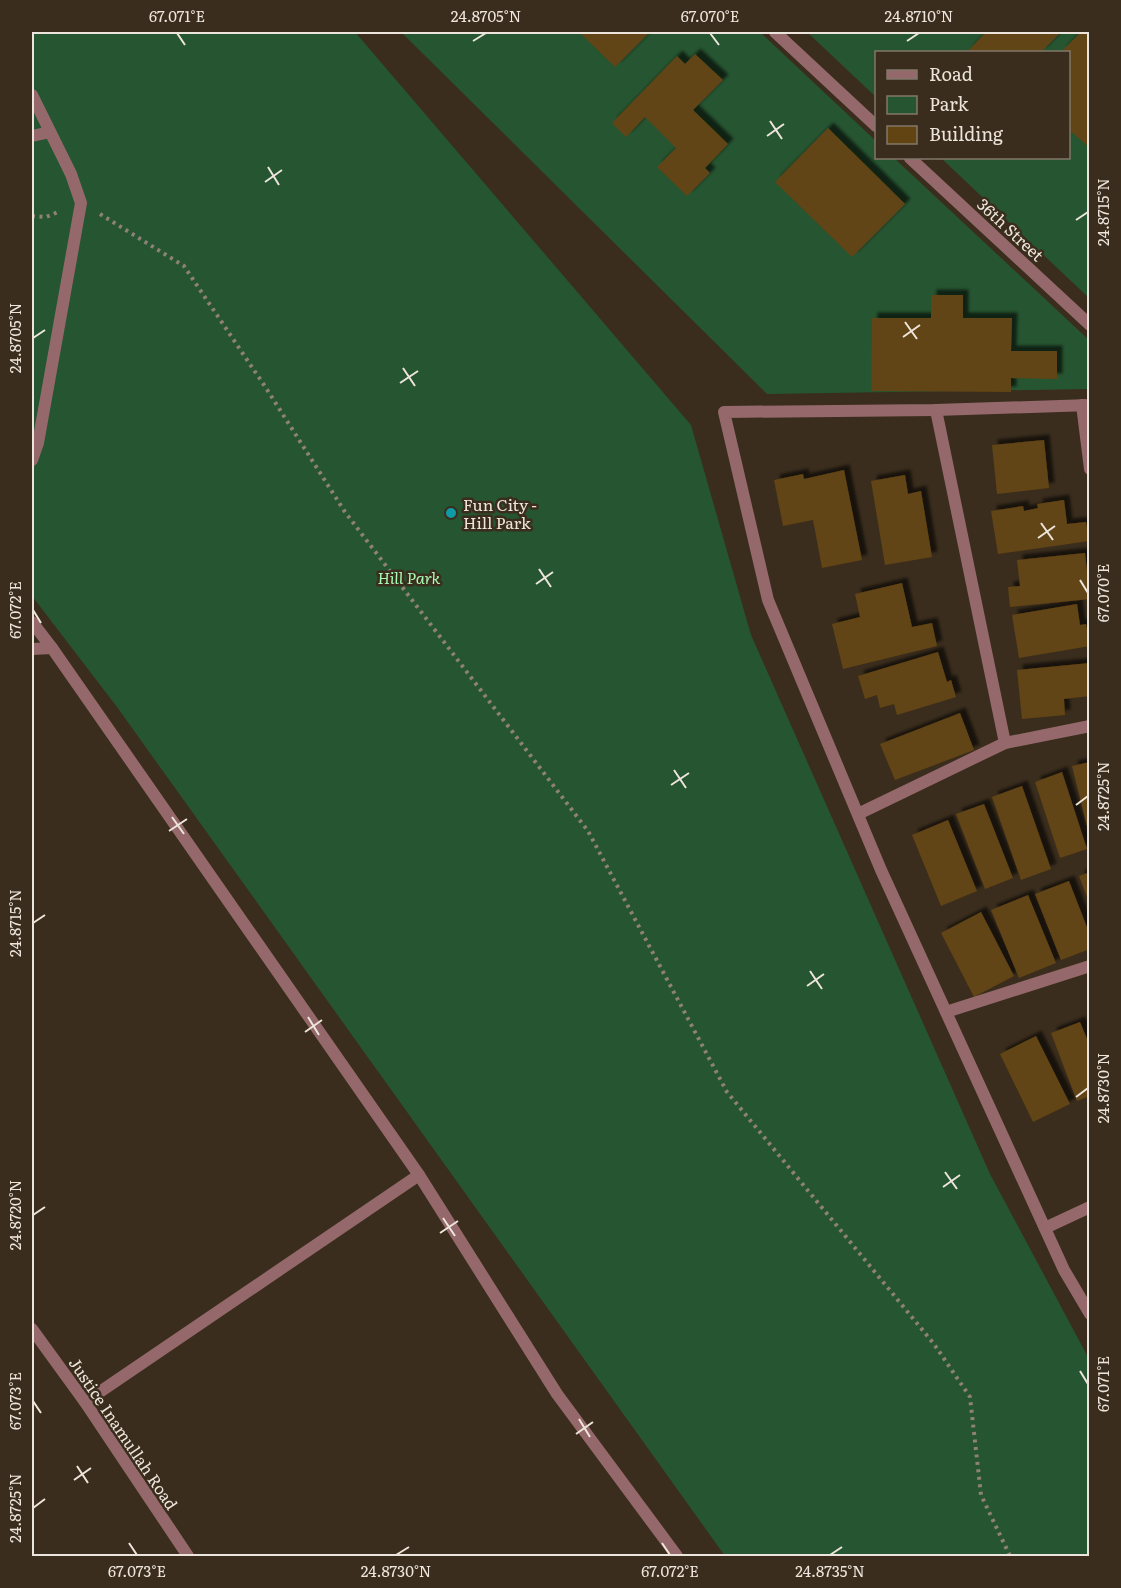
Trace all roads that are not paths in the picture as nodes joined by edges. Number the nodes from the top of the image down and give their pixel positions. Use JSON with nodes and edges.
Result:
{"nodes":[{"id":1,"x":774,"y":32,"type":"edge"},
{"id":2,"x":32,"y":95,"type":"edge"},
{"id":3,"x":875,"y":125,"type":"edge"},
{"id":4,"x":50,"y":132,"type":"junction"},
{"id":5,"x":32,"y":136,"type":"edge"},
{"id":6,"x":911,"y":159,"type":"edge"},
{"id":7,"x":1089,"y":325,"type":"edge"},
{"id":8,"x":1086,"y":405,"type":"edge"},
{"id":9,"x":936,"y":410,"type":"junction"},
{"id":10,"x":32,"y":460,"type":"edge"},
{"id":11,"x":1089,"y":469,"type":"edge"},
{"id":12,"x":32,"y":622,"type":"edge"},
{"id":13,"x":52,"y":648,"type":"junction"},
{"id":14,"x":32,"y":649,"type":"edge"},
{"id":15,"x":1089,"y":726,"type":"edge"},
{"id":16,"x":1005,"y":743,"type":"junction"},
{"id":17,"x":858,"y":814,"type":"junction"},
{"id":18,"x":1089,"y":966,"type":"edge"},
{"id":19,"x":946,"y":1012,"type":"junction"},
{"id":20,"x":419,"y":1175,"type":"junction"},
{"id":21,"x":1089,"y":1207,"type":"edge"},
{"id":22,"x":1045,"y":1228,"type":"junction"},
{"id":23,"x":1089,"y":1314,"type":"edge"},
{"id":24,"x":32,"y":1329,"type":"edge"},
{"id":25,"x":85,"y":1402,"type":"junction"},
{"id":26,"x":188,"y":1557,"type":"edge"},
{"id":27,"x":677,"y":1557,"type":"edge"}],
"edges":[{"from":1,"to":3,"type":"street"},
{"from":2,"to":4,"type":"street"},
{"from":4,"to":5,"type":"street"},
{"from":4,"to":10,"type":"street"},
{"from":6,"to":7,"type":"street","name":"36th Street"},
{"from":8,"to":9,"type":"street"},
{"from":8,"to":11,"type":"street"},
{"from":9,"to":16,"type":"street"},
{"from":9,"to":17,"type":"street"},
{"from":12,"to":13,"type":"street"},
{"from":13,"to":14,"type":"street"},
{"from":13,"to":20,"type":"street"},
{"from":15,"to":16,"type":"street"},
{"from":16,"to":17,"type":"street"},
{"from":17,"to":19,"type":"street"},
{"from":18,"to":19,"type":"street"},
{"from":19,"to":22,"type":"street"},
{"from":20,"to":25,"type":"street"},
{"from":20,"to":27,"type":"street"},
{"from":21,"to":22,"type":"street"},
{"from":22,"to":23,"type":"street"},
{"from":24,"to":25,"type":"street","name":"Justice Inamullah Road"},
{"from":25,"to":26,"type":"street","name":"Justice Inamullah Road"}]}
